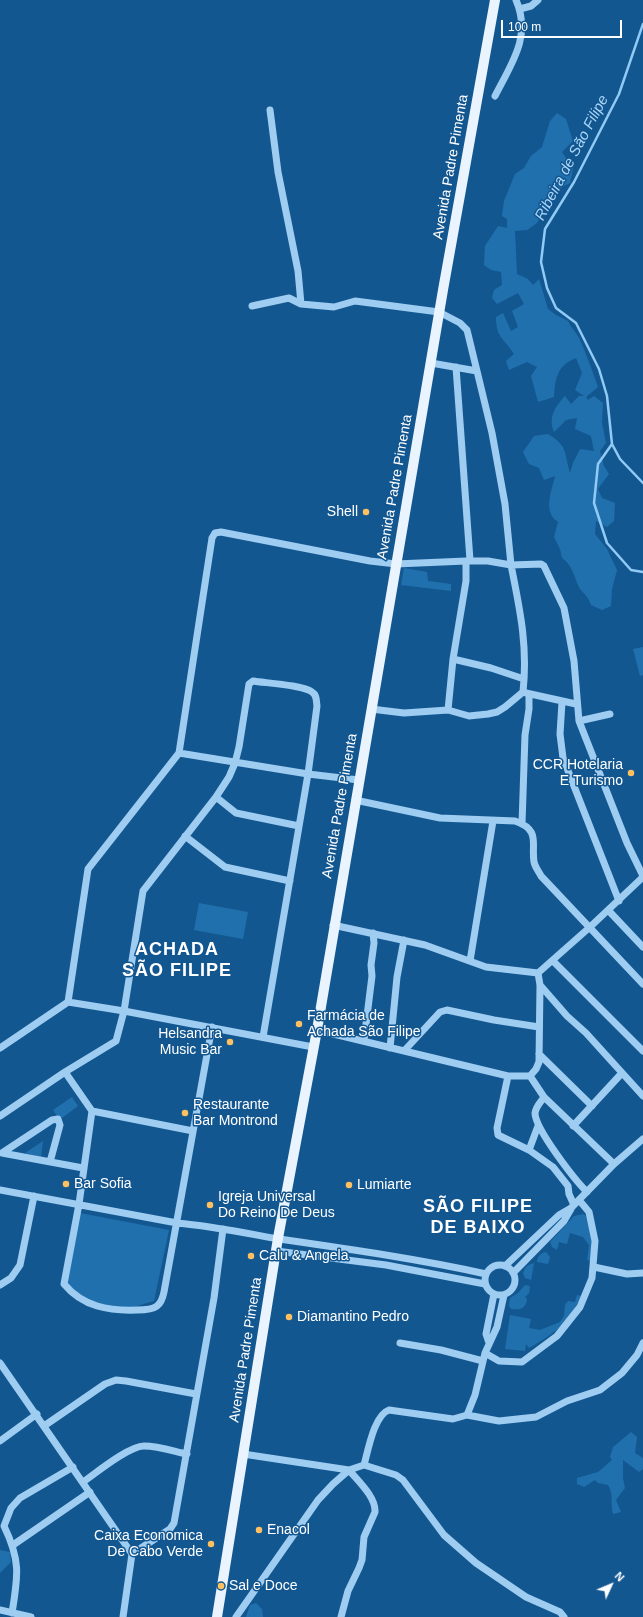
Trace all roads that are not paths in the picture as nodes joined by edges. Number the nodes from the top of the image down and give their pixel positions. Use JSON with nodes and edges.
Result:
{"nodes":[{"id":1,"x":495,"y":0,"type":"edge"},
{"id":2,"x":516,"y":0,"type":"edge"},
{"id":3,"x":538,"y":0,"type":"edge"},
{"id":4,"x":520,"y":9,"type":"junction"},
{"id":5,"x":495,"y":96,"type":"dead end"},
{"id":6,"x":270,"y":110,"type":"dead end"},
{"id":7,"x":301,"y":304,"type":"junction"},
{"id":8,"x":252,"y":306,"type":"dead end"},
{"id":9,"x":439,"y":312,"type":"junction"},
{"id":10,"x":431,"y":363,"type":"junction"},
{"id":11,"x":456,"y":368,"type":"junction"},
{"id":12,"x":477,"y":370,"type":"junction"},
{"id":13,"x":468,"y":561,"type":"junction"},
{"id":14,"x":396,"y":564,"type":"junction"},
{"id":15,"x":511,"y":565,"type":"junction"},
{"id":16,"x":453,"y":659,"type":"junction"},
{"id":17,"x":524,"y":679,"type":"junction"},
{"id":18,"x":526,"y":693,"type":"junction"},
{"id":19,"x":562,"y":702,"type":"junction"},
{"id":20,"x":576,"y":704,"type":"junction"},
{"id":21,"x":371,"y":709,"type":"junction"},
{"id":22,"x":448,"y":710,"type":"junction"},
{"id":23,"x":610,"y":714,"type":"dead end"},
{"id":24,"x":579,"y":721,"type":"junction"},
{"id":25,"x":179,"y":753,"type":"junction"},
{"id":26,"x":235,"y":763,"type":"junction"},
{"id":27,"x":308,"y":774,"type":"junction"},
{"id":28,"x":359,"y":780,"type":"junction"},
{"id":29,"x":216,"y":797,"type":"junction"},
{"id":30,"x":356,"y":800,"type":"junction"},
{"id":31,"x":494,"y":821,"type":"junction"},
{"id":32,"x":522,"y":824,"type":"junction"},
{"id":33,"x":299,"y":826,"type":"junction"},
{"id":34,"x":185,"y":836,"type":"junction"},
{"id":35,"x":643,"y":877,"type":"edge"},
{"id":36,"x":290,"y":881,"type":"junction"},
{"id":37,"x":618,"y":901,"type":"junction"},
{"id":38,"x":608,"y":910,"type":"junction"},
{"id":39,"x":333,"y":925,"type":"junction"},
{"id":40,"x":590,"y":927,"type":"junction"},
{"id":41,"x":373,"y":933,"type":"junction"},
{"id":42,"x":404,"y":940,"type":"junction"},
{"id":43,"x":643,"y":947,"type":"edge"},
{"id":44,"x":470,"y":961,"type":"junction"},
{"id":45,"x":553,"y":961,"type":"junction"},
{"id":46,"x":538,"y":972,"type":"junction"},
{"id":47,"x":643,"y":984,"type":"edge"},
{"id":48,"x":540,"y":985,"type":"junction"},
{"id":49,"x":68,"y":1002,"type":"junction"},
{"id":50,"x":124,"y":1011,"type":"junction"},
{"id":51,"x":212,"y":1027,"type":"junction"},
{"id":52,"x":539,"y":1027,"type":"junction"},
{"id":53,"x":317,"y":1030,"type":"junction"},
{"id":54,"x":263,"y":1037,"type":"junction"},
{"id":55,"x":364,"y":1040,"type":"junction"},
{"id":56,"x":313,"y":1047,"type":"junction"},
{"id":57,"x":0,"y":1048,"type":"edge"},
{"id":58,"x":390,"y":1048,"type":"junction"},
{"id":59,"x":404,"y":1051,"type":"junction"},
{"id":60,"x":643,"y":1051,"type":"edge"},
{"id":61,"x":539,"y":1054,"type":"junction"},
{"id":62,"x":65,"y":1072,"type":"junction"},
{"id":63,"x":622,"y":1073,"type":"junction"},
{"id":64,"x":508,"y":1076,"type":"junction"},
{"id":65,"x":530,"y":1076,"type":"junction"},
{"id":66,"x":643,"y":1096,"type":"edge"},
{"id":67,"x":544,"y":1097,"type":"junction"},
{"id":68,"x":592,"y":1106,"type":"junction"},
{"id":69,"x":92,"y":1111,"type":"junction"},
{"id":70,"x":0,"y":1116,"type":"edge"},
{"id":71,"x":538,"y":1126,"type":"junction"},
{"id":72,"x":573,"y":1126,"type":"junction"},
{"id":73,"x":193,"y":1131,"type":"junction"},
{"id":74,"x":643,"y":1139,"type":"edge"},
{"id":75,"x":529,"y":1150,"type":"junction"},
{"id":76,"x":50,"y":1162,"type":"junction"},
{"id":77,"x":614,"y":1164,"type":"junction"},
{"id":78,"x":83,"y":1168,"type":"junction"},
{"id":79,"x":0,"y":1190,"type":"edge"},
{"id":80,"x":587,"y":1192,"type":"junction"},
{"id":81,"x":34,"y":1196,"type":"junction"},
{"id":82,"x":79,"y":1204,"type":"junction"},
{"id":83,"x":575,"y":1205,"type":"junction"},
{"id":84,"x":177,"y":1223,"type":"junction"},
{"id":85,"x":223,"y":1229,"type":"junction"},
{"id":86,"x":278,"y":1238,"type":"junction"},
{"id":87,"x":276,"y":1251,"type":"junction"},
{"id":88,"x":505,"y":1266,"type":"junction"},
{"id":89,"x":594,"y":1267,"type":"junction"},
{"id":90,"x":513,"y":1273,"type":"junction"},
{"id":91,"x":486,"y":1274,"type":"junction"},
{"id":92,"x":643,"y":1274,"type":"edge"},
{"id":93,"x":485,"y":1284,"type":"junction"},
{"id":94,"x":0,"y":1285,"type":"edge"},
{"id":95,"x":494,"y":1294,"type":"junction"},
{"id":96,"x":504,"y":1295,"type":"junction"},
{"id":97,"x":400,"y":1343,"type":"dead end"},
{"id":98,"x":489,"y":1343,"type":"junction"},
{"id":99,"x":643,"y":1343,"type":"edge"},
{"id":100,"x":484,"y":1357,"type":"junction"},
{"id":101,"x":0,"y":1363,"type":"edge"},
{"id":102,"x":196,"y":1394,"type":"junction"},
{"id":103,"x":37,"y":1414,"type":"junction"},
{"id":104,"x":467,"y":1415,"type":"junction"},
{"id":105,"x":44,"y":1426,"type":"junction"},
{"id":106,"x":0,"y":1441,"type":"edge"},
{"id":107,"x":187,"y":1454,"type":"junction"},
{"id":108,"x":244,"y":1454,"type":"junction"},
{"id":109,"x":364,"y":1465,"type":"junction"},
{"id":110,"x":73,"y":1466,"type":"junction"},
{"id":111,"x":349,"y":1470,"type":"junction"},
{"id":112,"x":83,"y":1482,"type":"junction"},
{"id":113,"x":90,"y":1492,"type":"junction"},
{"id":114,"x":2,"y":1526,"type":"edge"},
{"id":115,"x":14,"y":1545,"type":"junction"},
{"id":116,"x":132,"y":1554,"type":"junction"},
{"id":117,"x":0,"y":1610,"type":"edge"},
{"id":118,"x":12,"y":1613,"type":"junction"},
{"id":119,"x":31,"y":1617,"type":"edge"},
{"id":120,"x":123,"y":1617,"type":"edge"},
{"id":121,"x":217,"y":1617,"type":"edge"},
{"id":122,"x":236,"y":1617,"type":"edge"},
{"id":123,"x":341,"y":1617,"type":"edge"},
{"id":124,"x":564,"y":1617,"type":"edge"}],
"edges":[{"from":1,"to":9,"type":"main road","name":"Avenida Padre Pimenta"},
{"from":2,"to":4,"type":"street"},
{"from":3,"to":4,"type":"street"},
{"from":4,"to":5,"type":"street"},
{"from":6,"to":7,"type":"street"},
{"from":7,"to":8,"type":"street"},
{"from":7,"to":9,"type":"street"},
{"from":9,"to":10,"type":"main road","name":"Avenida Padre Pimenta"},
{"from":9,"to":12,"type":"street"},
{"from":10,"to":11,"type":"street"},
{"from":10,"to":14,"type":"main road","name":"Avenida Padre Pimenta"},
{"from":11,"to":12,"type":"street"},
{"from":11,"to":13,"type":"street"},
{"from":12,"to":15,"type":"street"},
{"from":13,"to":14,"type":"street"},
{"from":13,"to":15,"type":"street"},
{"from":13,"to":16,"type":"street"},
{"from":14,"to":21,"type":"main road","name":"Avenida Padre Pimenta"},
{"from":14,"to":25,"type":"street"},
{"from":15,"to":17,"type":"street"},
{"from":15,"to":20,"type":"street"},
{"from":16,"to":17,"type":"street"},
{"from":16,"to":22,"type":"street"},
{"from":17,"to":18,"type":"street"},
{"from":18,"to":19,"type":"street"},
{"from":18,"to":22,"type":"street"},
{"from":18,"to":32,"type":"street"},
{"from":19,"to":20,"type":"street"},
{"from":19,"to":37,"type":"street"},
{"from":20,"to":24,"type":"street"},
{"from":21,"to":22,"type":"street"},
{"from":21,"to":28,"type":"main road","name":"Avenida Padre Pimenta"},
{"from":23,"to":24,"type":"street"},
{"from":24,"to":35,"type":"street"},
{"from":25,"to":26,"type":"street"},
{"from":25,"to":49,"type":"street"},
{"from":26,"to":27,"type":"street"},
{"from":26,"to":27,"type":"street"},
{"from":26,"to":29,"type":"street"},
{"from":27,"to":28,"type":"street"},
{"from":27,"to":33,"type":"street"},
{"from":28,"to":30,"type":"main road","name":"Avenida Padre Pimenta"},
{"from":29,"to":33,"type":"street"},
{"from":29,"to":34,"type":"street"},
{"from":30,"to":31,"type":"street"},
{"from":30,"to":39,"type":"main road","name":"Avenida Padre Pimenta"},
{"from":31,"to":32,"type":"street"},
{"from":31,"to":44,"type":"street"},
{"from":32,"to":40,"type":"street"},
{"from":33,"to":36,"type":"street"},
{"from":34,"to":36,"type":"street"},
{"from":34,"to":50,"type":"street"},
{"from":35,"to":37,"type":"street"},
{"from":36,"to":54,"type":"street"},
{"from":37,"to":38,"type":"street"},
{"from":38,"to":40,"type":"street"},
{"from":38,"to":43,"type":"street"},
{"from":39,"to":41,"type":"street"},
{"from":39,"to":53,"type":"main road","name":"Avenida Padre Pimenta"},
{"from":40,"to":45,"type":"street"},
{"from":40,"to":47,"type":"street"},
{"from":41,"to":42,"type":"street"},
{"from":41,"to":55,"type":"street"},
{"from":42,"to":44,"type":"street"},
{"from":42,"to":58,"type":"street"},
{"from":44,"to":46,"type":"street"},
{"from":45,"to":46,"type":"street"},
{"from":45,"to":60,"type":"street"},
{"from":46,"to":48,"type":"street"},
{"from":48,"to":52,"type":"street"},
{"from":48,"to":63,"type":"street"},
{"from":49,"to":50,"type":"street"},
{"from":49,"to":57,"type":"street"},
{"from":50,"to":51,"type":"street"},
{"from":50,"to":62,"type":"street"},
{"from":51,"to":54,"type":"street"},
{"from":51,"to":73,"type":"street"},
{"from":52,"to":59,"type":"street"},
{"from":52,"to":61,"type":"street"},
{"from":53,"to":55,"type":"street"},
{"from":53,"to":56,"type":"main road","name":"Avenida Padre Pimenta"},
{"from":54,"to":56,"type":"street"},
{"from":55,"to":58,"type":"street"},
{"from":56,"to":86,"type":"main road","name":"Avenida Padre Pimenta"},
{"from":58,"to":59,"type":"street"},
{"from":59,"to":64,"type":"street"},
{"from":61,"to":65,"type":"street"},
{"from":61,"to":68,"type":"street"},
{"from":62,"to":69,"type":"street"},
{"from":62,"to":70,"type":"street"},
{"from":63,"to":66,"type":"street"},
{"from":63,"to":68,"type":"street"},
{"from":64,"to":65,"type":"street"},
{"from":64,"to":75,"type":"street"},
{"from":65,"to":67,"type":"street"},
{"from":67,"to":71,"type":"street"},
{"from":67,"to":72,"type":"street"},
{"from":68,"to":72,"type":"street"},
{"from":69,"to":73,"type":"street"},
{"from":69,"to":78,"type":"street"},
{"from":71,"to":75,"type":"street"},
{"from":71,"to":80,"type":"street"},
{"from":72,"to":77,"type":"street"},
{"from":73,"to":84,"type":"street"},
{"from":74,"to":77,"type":"street"},
{"from":75,"to":83,"type":"street"},
{"from":76,"to":76,"type":"street"},
{"from":76,"to":78,"type":"street"},
{"from":77,"to":80,"type":"street"},
{"from":78,"to":82,"type":"street"},
{"from":79,"to":81,"type":"street"},
{"from":80,"to":83,"type":"street"},
{"from":81,"to":82,"type":"street"},
{"from":81,"to":94,"type":"street"},
{"from":82,"to":84,"type":"street"},
{"from":82,"to":84,"type":"street"},
{"from":83,"to":88,"type":"street"},
{"from":83,"to":89,"type":"street"},
{"from":83,"to":90,"type":"street"},
{"from":84,"to":85,"type":"street"},
{"from":85,"to":86,"type":"street"},
{"from":85,"to":102,"type":"street"},
{"from":86,"to":87,"type":"main road","name":"Avenida Padre Pimenta"},
{"from":86,"to":91,"type":"street"},
{"from":87,"to":93,"type":"street"},
{"from":87,"to":108,"type":"main road","name":"Avenida Padre Pimenta"},
{"from":88,"to":90,"type":"street"},
{"from":88,"to":91,"type":"street"},
{"from":89,"to":92,"type":"street"},
{"from":89,"to":100,"type":"street"},
{"from":90,"to":96,"type":"street"},
{"from":91,"to":93,"type":"street"},
{"from":93,"to":95,"type":"street"},
{"from":95,"to":96,"type":"street"},
{"from":95,"to":98,"type":"street"},
{"from":96,"to":98,"type":"street"},
{"from":97,"to":100,"type":"street"},
{"from":98,"to":100,"type":"street"},
{"from":99,"to":104,"type":"street"},
{"from":100,"to":104,"type":"street"},
{"from":101,"to":103,"type":"street"},
{"from":102,"to":105,"type":"street"},
{"from":102,"to":107,"type":"street"},
{"from":103,"to":105,"type":"street"},
{"from":103,"to":106,"type":"street"},
{"from":104,"to":109,"type":"street"},
{"from":105,"to":110,"type":"street"},
{"from":107,"to":112,"type":"street"},
{"from":107,"to":116,"type":"street"},
{"from":108,"to":111,"type":"street"},
{"from":108,"to":121,"type":"main road","name":"Avenida Padre Pimenta"},
{"from":109,"to":111,"type":"street"},
{"from":109,"to":124,"type":"street"},
{"from":110,"to":112,"type":"street"},
{"from":110,"to":114,"type":"street"},
{"from":111,"to":122,"type":"street"},
{"from":111,"to":123,"type":"street"},
{"from":112,"to":113,"type":"street"},
{"from":113,"to":115,"type":"street"},
{"from":113,"to":116,"type":"street"},
{"from":114,"to":115,"type":"street"},
{"from":115,"to":118,"type":"street"},
{"from":116,"to":120,"type":"street"},
{"from":117,"to":118,"type":"street"},
{"from":118,"to":119,"type":"street"}]}
